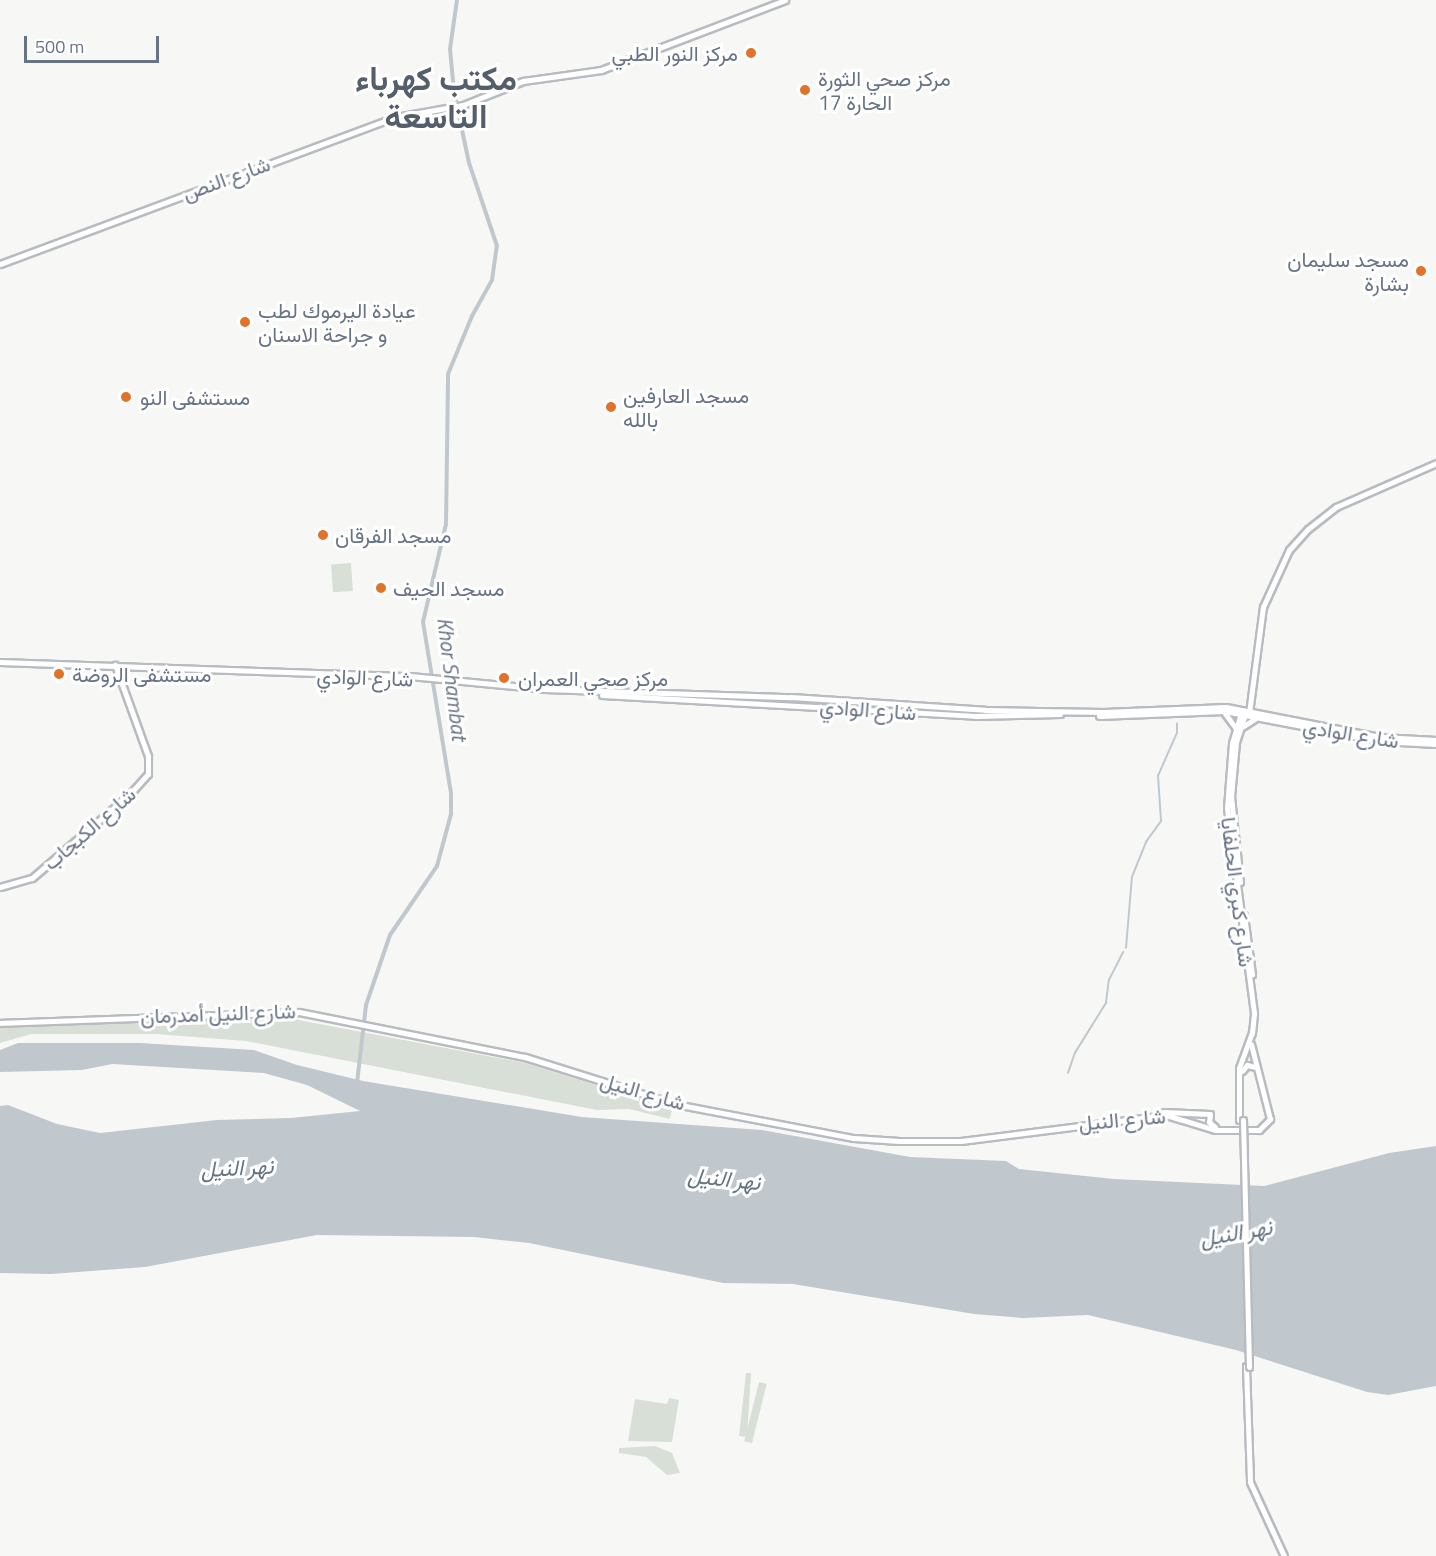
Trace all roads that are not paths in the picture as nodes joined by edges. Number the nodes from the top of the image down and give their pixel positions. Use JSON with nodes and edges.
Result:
{"nodes":[{"id":1,"x":780,"y":0,"type":"edge"},
{"id":2,"x":785,"y":0,"type":"edge"},
{"id":3,"x":462,"y":103,"type":"junction"},
{"id":4,"x":455,"y":105,"type":"junction"},
{"id":5,"x":0,"y":263,"type":"edge"},
{"id":6,"x":1436,"y":465,"type":"edge"},
{"id":7,"x":1274,"y":581,"type":"junction"},
{"id":8,"x":1,"y":661,"type":"edge"},
{"id":9,"x":118,"y":663,"type":"junction"},
{"id":10,"x":107,"y":665,"type":"junction"},
{"id":11,"x":120,"y":674,"type":"junction"},
{"id":12,"x":438,"y":680,"type":"junction"},
{"id":13,"x":714,"y":695,"type":"junction"},
{"id":14,"x":721,"y":695,"type":"junction"},
{"id":15,"x":802,"y":701,"type":"junction"},
{"id":16,"x":712,"y":702,"type":"junction"},
{"id":17,"x":720,"y":702,"type":"junction"},
{"id":18,"x":1224,"y":711,"type":"junction"},
{"id":19,"x":1147,"y":712,"type":"junction"},
{"id":20,"x":1250,"y":713,"type":"junction"},
{"id":21,"x":1237,"y":728,"type":"junction"},
{"id":22,"x":1436,"y":742,"type":"edge"},
{"id":23,"x":1229,"y":806,"type":"junction"},
{"id":24,"x":20,"y":875,"type":"dead end"},
{"id":25,"x":13,"y":884,"type":"junction"},
{"id":26,"x":0,"y":886,"type":"edge"},
{"id":27,"x":0,"y":1021,"type":"edge"},
{"id":28,"x":372,"y":1025,"type":"joint"},
{"id":29,"x":1251,"y":1044,"type":"junction"},
{"id":30,"x":1256,"y":1068,"type":"junction"},
{"id":31,"x":1240,"y":1072,"type":"junction"},
{"id":32,"x":1164,"y":1112,"type":"junction"},
{"id":33,"x":1215,"y":1127,"type":"junction"},
{"id":34,"x":1263,"y":1128,"type":"junction"},
{"id":35,"x":824,"y":1131,"type":"junction"},
{"id":36,"x":1286,"y":1556,"type":"edge"}],
"edges":[{"from":1,"to":3,"type":"main road"},
{"from":2,"to":3,"type":"main road"},
{"from":3,"to":4,"type":"main road"},
{"from":4,"to":5,"type":"main road","name":"شارع النص"},
{"from":4,"to":5,"type":"main road","name":"شارع النص"},
{"from":6,"to":7,"type":"main road"},
{"from":7,"to":20,"type":"main road","name":"شارع كبري الحلفايا"},
{"from":7,"to":20,"type":"main road"},
{"from":8,"to":10,"type":"main road","name":"شارع الوادي"},
{"from":9,"to":10,"type":"main road","name":"شارع الوادي"},
{"from":9,"to":11,"type":"main road"},
{"from":9,"to":12,"type":"main road","name":"شارع الوادي"},
{"from":10,"to":11,"type":"main road"},
{"from":11,"to":25,"type":"main road","name":"شارع الكبجاب"},
{"from":12,"to":13,"type":"main road","name":"شارع الوادي"},
{"from":12,"to":16,"type":"main road","name":"شارع الوادي"},
{"from":13,"to":14,"type":"main road","name":"شارع الوادي"},
{"from":13,"to":16,"type":"main road"},
{"from":14,"to":15,"type":"main road","name":"شارع الوادي"},
{"from":14,"to":17,"type":"main road"},
{"from":15,"to":17,"type":"main road","name":"شارع الوادي"},
{"from":15,"to":19,"type":"main road","name":"شارع الوادي"},
{"from":16,"to":17,"type":"main road","name":"شارع الوادي"},
{"from":18,"to":19,"type":"main road","name":"شارع الوادي"},
{"from":18,"to":20,"type":"main road","name":"شارع الوادي"},
{"from":18,"to":21,"type":"main road"},
{"from":19,"to":20,"type":"main road","name":"شارع الوادي"},
{"from":20,"to":21,"type":"main road","name":"شارع كبري الحلفايا"},
{"from":20,"to":21,"type":"main road"},
{"from":20,"to":22,"type":"main road","name":"شارع الوادي"},
{"from":21,"to":23,"type":"main road","name":"شارع كبري الحلفايا"},
{"from":23,"to":29,"type":"main road"},
{"from":23,"to":31,"type":"main road","name":"شارع كبري الحلفايا"},
{"from":24,"to":25,"type":"main road"},
{"from":25,"to":26,"type":"main road","name":"شارع الكبجاب"},
{"from":27,"to":28,"type":"main road","name":"شارع النيل أمدرمان"},
{"from":28,"to":35,"type":"main road","name":"شارع النيل"},
{"from":29,"to":30,"type":"main road"},
{"from":29,"to":31,"type":"main road"},
{"from":30,"to":31,"type":"main road"},
{"from":30,"to":34,"type":"main road"},
{"from":31,"to":36,"type":"main road","bridge":true},
{"from":32,"to":33,"type":"main road","name":"شارع النيل"},
{"from":32,"to":33,"type":"main road"},
{"from":32,"to":35,"type":"main road","name":"شارع النيل"},
{"from":33,"to":34,"type":"main road","name":"شارع النيل"},
{"from":34,"to":35,"type":"main road","name":"شارع النيل"}]}
